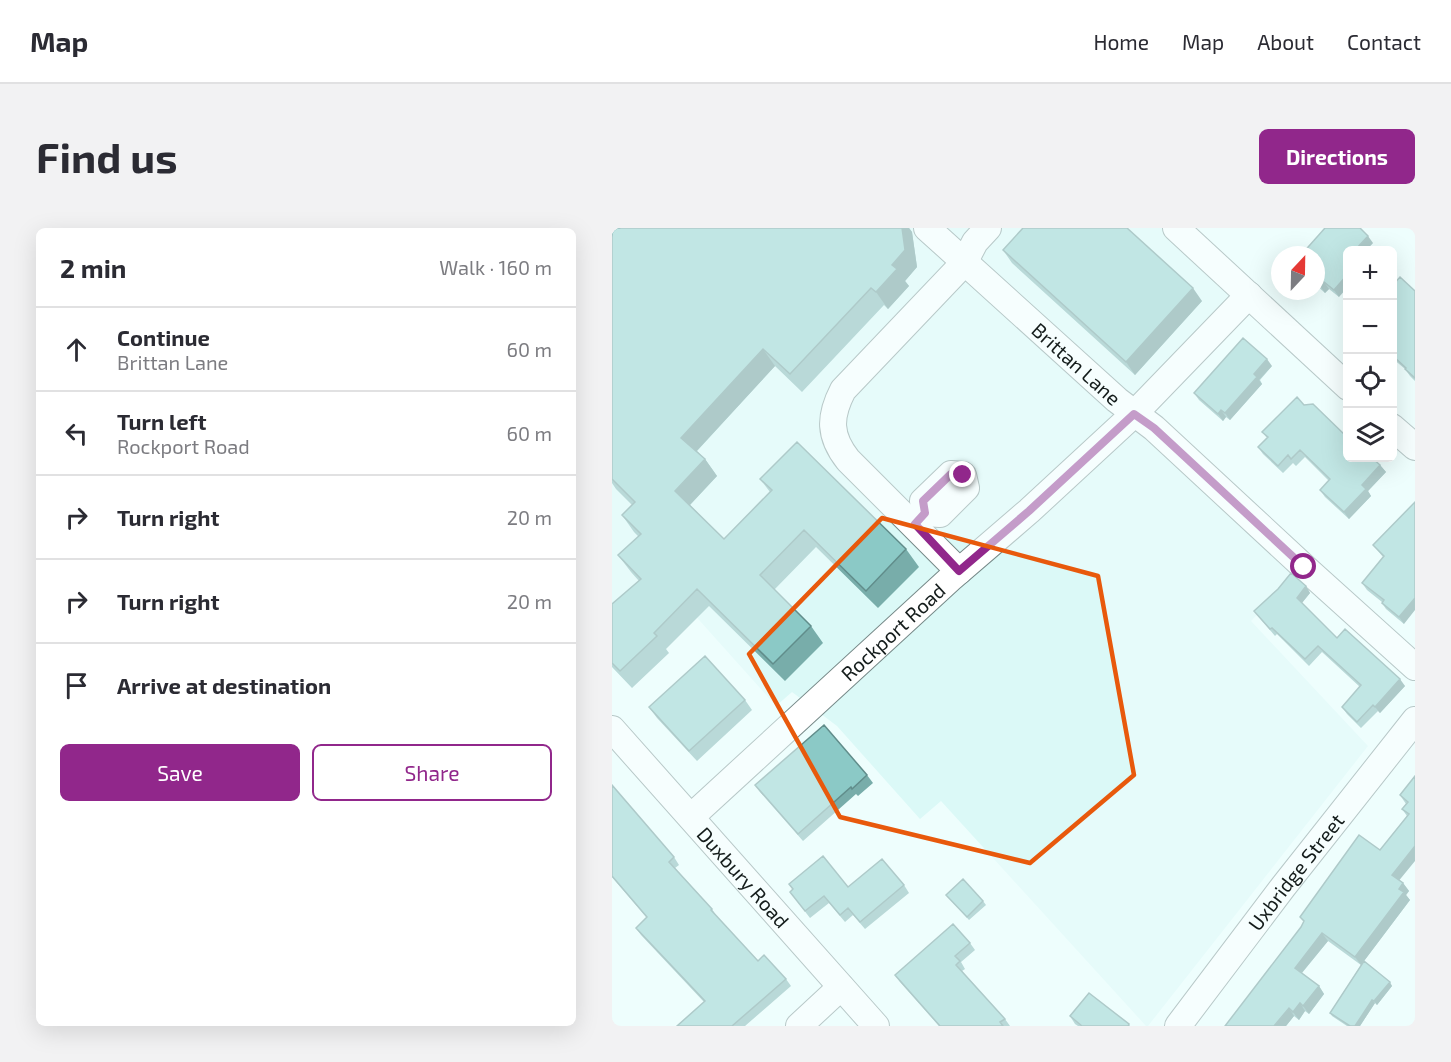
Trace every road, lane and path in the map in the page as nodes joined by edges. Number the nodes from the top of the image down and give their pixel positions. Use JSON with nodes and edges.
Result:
{"nodes":[{"id":1,"x":927,"y":228,"type":"edge"},
{"id":2,"x":988,"y":228,"type":"edge"},
{"id":3,"x":1176,"y":228,"type":"edge"},
{"id":4,"x":964,"y":263,"type":"junction"},
{"id":5,"x":1249,"y":295,"type":"junction"},
{"id":6,"x":1343,"y":383,"type":"edge"},
{"id":7,"x":1134,"y":414,"type":"junction"},
{"id":8,"x":1397,"y":431,"type":"edge"},
{"id":9,"x":1415,"y":447,"type":"edge"},
{"id":10,"x":959,"y":571,"type":"junction"},
{"id":11,"x":1415,"y":667,"type":"edge"},
{"id":12,"x":1415,"y":720,"type":"edge"},
{"id":13,"x":612,"y":729,"type":"edge"},
{"id":14,"x":691,"y":817,"type":"junction"},
{"id":15,"x":841,"y":987,"type":"junction"},
{"id":16,"x":798,"y":1026,"type":"edge"},
{"id":17,"x":876,"y":1026,"type":"edge"},
{"id":18,"x":1178,"y":1026,"type":"edge"}],
"edges":[{"from":1,"to":4,"type":"street","name":"Brittan Lane"},
{"from":2,"to":4,"type":"street"},
{"from":3,"to":5,"type":"street"},
{"from":4,"to":7,"type":"street","name":"Brittan Lane"},
{"from":4,"to":10,"type":"street"},
{"from":5,"to":6,"type":"street"},
{"from":5,"to":7,"type":"street","name":"Rockport Road"},
{"from":7,"to":10,"type":"street","name":"Rockport Road"},
{"from":7,"to":11,"type":"street","name":"Brittan Lane"},
{"from":8,"to":9,"type":"street"},
{"from":10,"to":14,"type":"street","name":"Rockport Road"},
{"from":12,"to":18,"type":"street","name":"Uxbridge Street"},
{"from":13,"to":14,"type":"street","name":"Duxbury Road"},
{"from":14,"to":15,"type":"street","name":"Duxbury Road"},
{"from":15,"to":16,"type":"street"},
{"from":15,"to":17,"type":"street","name":"Duxbury Road"}]}
